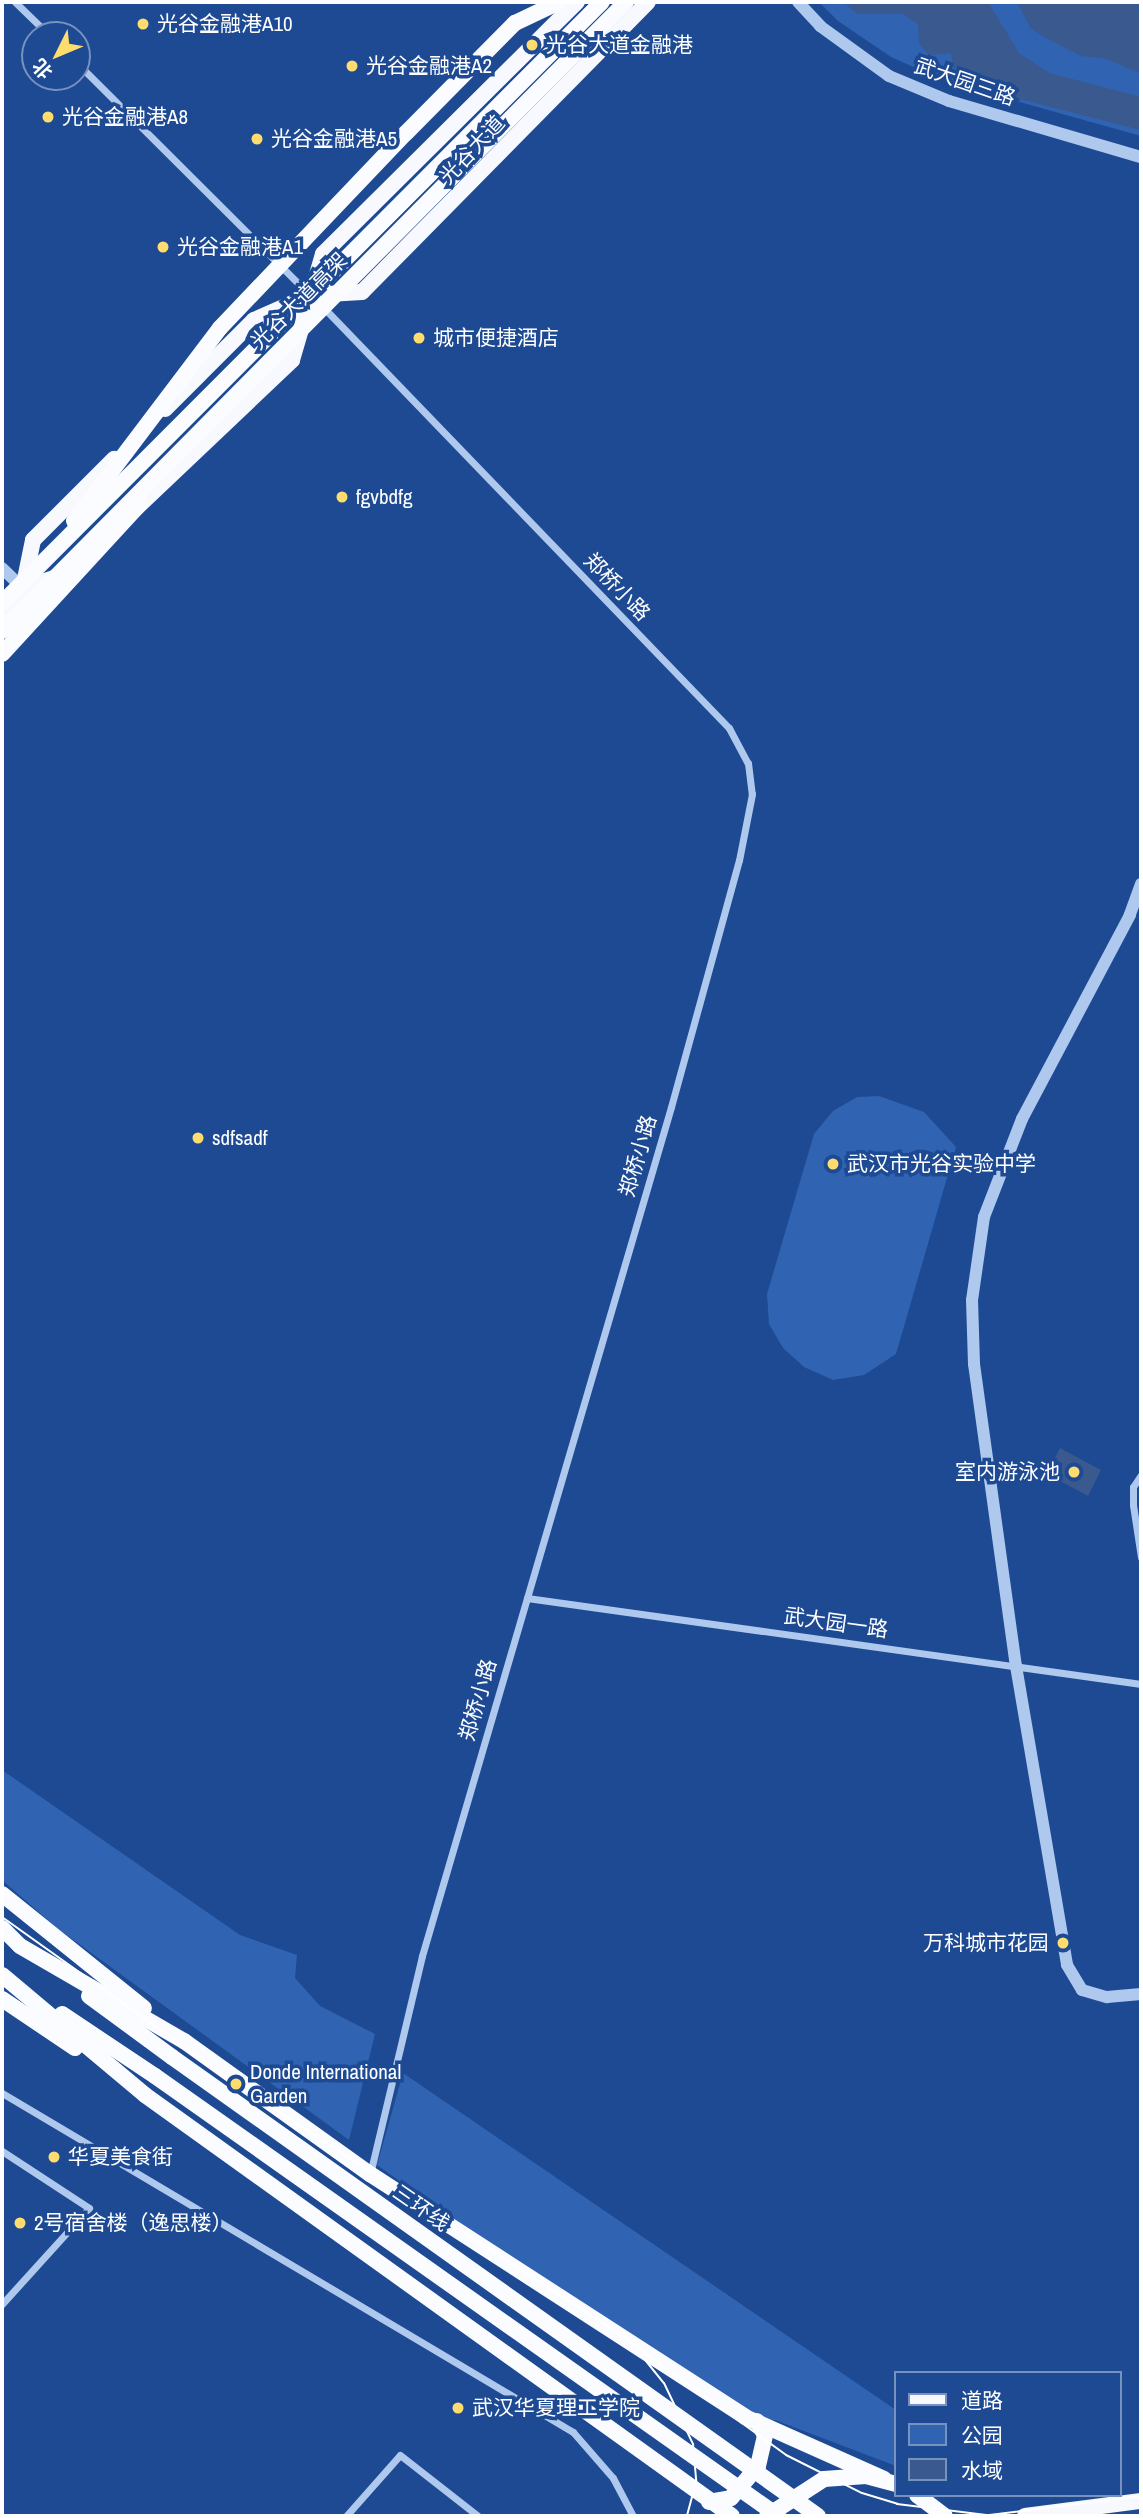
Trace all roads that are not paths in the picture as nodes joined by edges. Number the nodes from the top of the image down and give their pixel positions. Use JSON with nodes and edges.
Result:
{"nodes":[{"id":1,"x":15,"y":2,"type":"edge"},
{"id":2,"x":559,"y":2,"type":"edge"},
{"id":3,"x":577,"y":2,"type":"edge"},
{"id":4,"x":601,"y":2,"type":"edge"},
{"id":5,"x":626,"y":2,"type":"edge"},
{"id":6,"x":648,"y":2,"type":"edge"},
{"id":7,"x":797,"y":2,"type":"edge"},
{"id":8,"x":35,"y":21,"type":"edge"},
{"id":9,"x":91,"y":77,"type":"edge"},
{"id":10,"x":1141,"y":157,"type":"edge"},
{"id":11,"x":311,"y":295,"type":"junction"},
{"id":12,"x":140,"y":504,"type":"junction"},
{"id":13,"x":56,"y":550,"type":"junction"},
{"id":14,"x":2,"y":568,"type":"edge"},
{"id":15,"x":23,"y":588,"type":"junction"},
{"id":16,"x":2,"y":597,"type":"edge"},
{"id":17,"x":2,"y":603,"type":"edge"},
{"id":18,"x":2,"y":632,"type":"edge"},
{"id":19,"x":2,"y":654,"type":"edge"},
{"id":20,"x":1141,"y":884,"type":"edge"},
{"id":21,"x":1141,"y":1475,"type":"edge"},
{"id":22,"x":1141,"y":1557,"type":"edge"},
{"id":23,"x":527,"y":1598,"type":"junction"},
{"id":24,"x":1016,"y":1666,"type":"junction"},
{"id":25,"x":1141,"y":1684,"type":"edge"},
{"id":26,"x":2,"y":1894,"type":"edge"},
{"id":27,"x":2,"y":1931,"type":"edge"},
{"id":28,"x":20,"y":1946,"type":"junction"},
{"id":29,"x":2,"y":1974,"type":"edge"},
{"id":30,"x":1141,"y":1994,"type":"edge"},
{"id":31,"x":2,"y":1999,"type":"edge"},
{"id":32,"x":184,"y":2041,"type":"junction"},
{"id":33,"x":2,"y":2093,"type":"edge"},
{"id":34,"x":150,"y":2099,"type":"junction"},
{"id":35,"x":2,"y":2151,"type":"edge"},
{"id":36,"x":370,"y":2174,"type":"junction"},
{"id":37,"x":2,"y":2304,"type":"edge"},
{"id":38,"x":757,"y":2421,"type":"junction"},
{"id":39,"x":890,"y":2482,"type":"edge"},
{"id":40,"x":920,"y":2497,"type":"edge"},
{"id":41,"x":708,"y":2499,"type":"junction"},
{"id":42,"x":1141,"y":2501,"type":"edge"},
{"id":43,"x":346,"y":2516,"type":"edge"},
{"id":44,"x":478,"y":2516,"type":"edge"},
{"id":45,"x":633,"y":2516,"type":"edge"},
{"id":46,"x":715,"y":2516,"type":"edge"},
{"id":47,"x":732,"y":2516,"type":"edge"},
{"id":48,"x":767,"y":2516,"type":"edge"},
{"id":49,"x":778,"y":2516,"type":"edge"},
{"id":50,"x":818,"y":2516,"type":"edge"},
{"id":51,"x":946,"y":2516,"type":"edge"},
{"id":52,"x":1025,"y":2516,"type":"edge"}],
"edges":[{"from":1,"to":8,"type":"street"},
{"from":2,"to":13,"type":"highway","bridge":true},
{"from":3,"to":11,"type":"main road","name":"光谷大道"},
{"from":4,"to":13,"type":"highway","name":"光谷大道高架","bridge":true},
{"from":5,"to":18,"type":"highway","name":"光谷大道高架","bridge":true},
{"from":6,"to":11,"type":"main road","name":"光谷大道"},
{"from":7,"to":10,"type":"street","name":"武大园三路"},
{"from":9,"to":11,"type":"street","name":"郑桥小路"},
{"from":11,"to":12,"type":"main road","name":"光谷大道"},
{"from":11,"to":15,"type":"main road","name":"光谷大道"},
{"from":11,"to":23,"type":"street","name":"郑桥小路"},
{"from":12,"to":15,"type":"main road","name":"光谷大道"},
{"from":12,"to":19,"type":"highway"},
{"from":13,"to":17,"type":"highway","name":"光谷大道高架","bridge":true},
{"from":14,"to":15,"type":"street"},
{"from":15,"to":16,"type":"main road","name":"光谷大道"},
{"from":15,"to":18,"type":"main road","name":"光谷大道"},
{"from":20,"to":24,"type":"street"},
{"from":21,"to":22,"type":"street"},
{"from":23,"to":24,"type":"street","name":"武大园一路"},
{"from":23,"to":36,"type":"street","name":"郑桥小路"},
{"from":24,"to":25,"type":"street","name":"武大园一路"},
{"from":24,"to":30,"type":"street"},
{"from":26,"to":32,"type":"highway"},
{"from":27,"to":28,"type":"highway","name":"三环线"},
{"from":28,"to":32,"type":"highway"},
{"from":28,"to":50,"type":"highway","name":"三环线","bridge":true},
{"from":29,"to":34,"type":"highway"},
{"from":29,"to":49,"type":"highway","bridge":true},
{"from":31,"to":34,"type":"highway"},
{"from":32,"to":36,"type":"highway"},
{"from":33,"to":45,"type":"street"},
{"from":34,"to":41,"type":"highway"},
{"from":35,"to":37,"type":"street"},
{"from":36,"to":38,"type":"highway"},
{"from":38,"to":39,"type":"highway"},
{"from":38,"to":41,"type":"highway"},
{"from":39,"to":48,"type":"highway"},
{"from":40,"to":51,"type":"highway"},
{"from":41,"to":46,"type":"highway"},
{"from":41,"to":47,"type":"highway"},
{"from":42,"to":52,"type":"main road"},
{"from":43,"to":44,"type":"street"}]}
